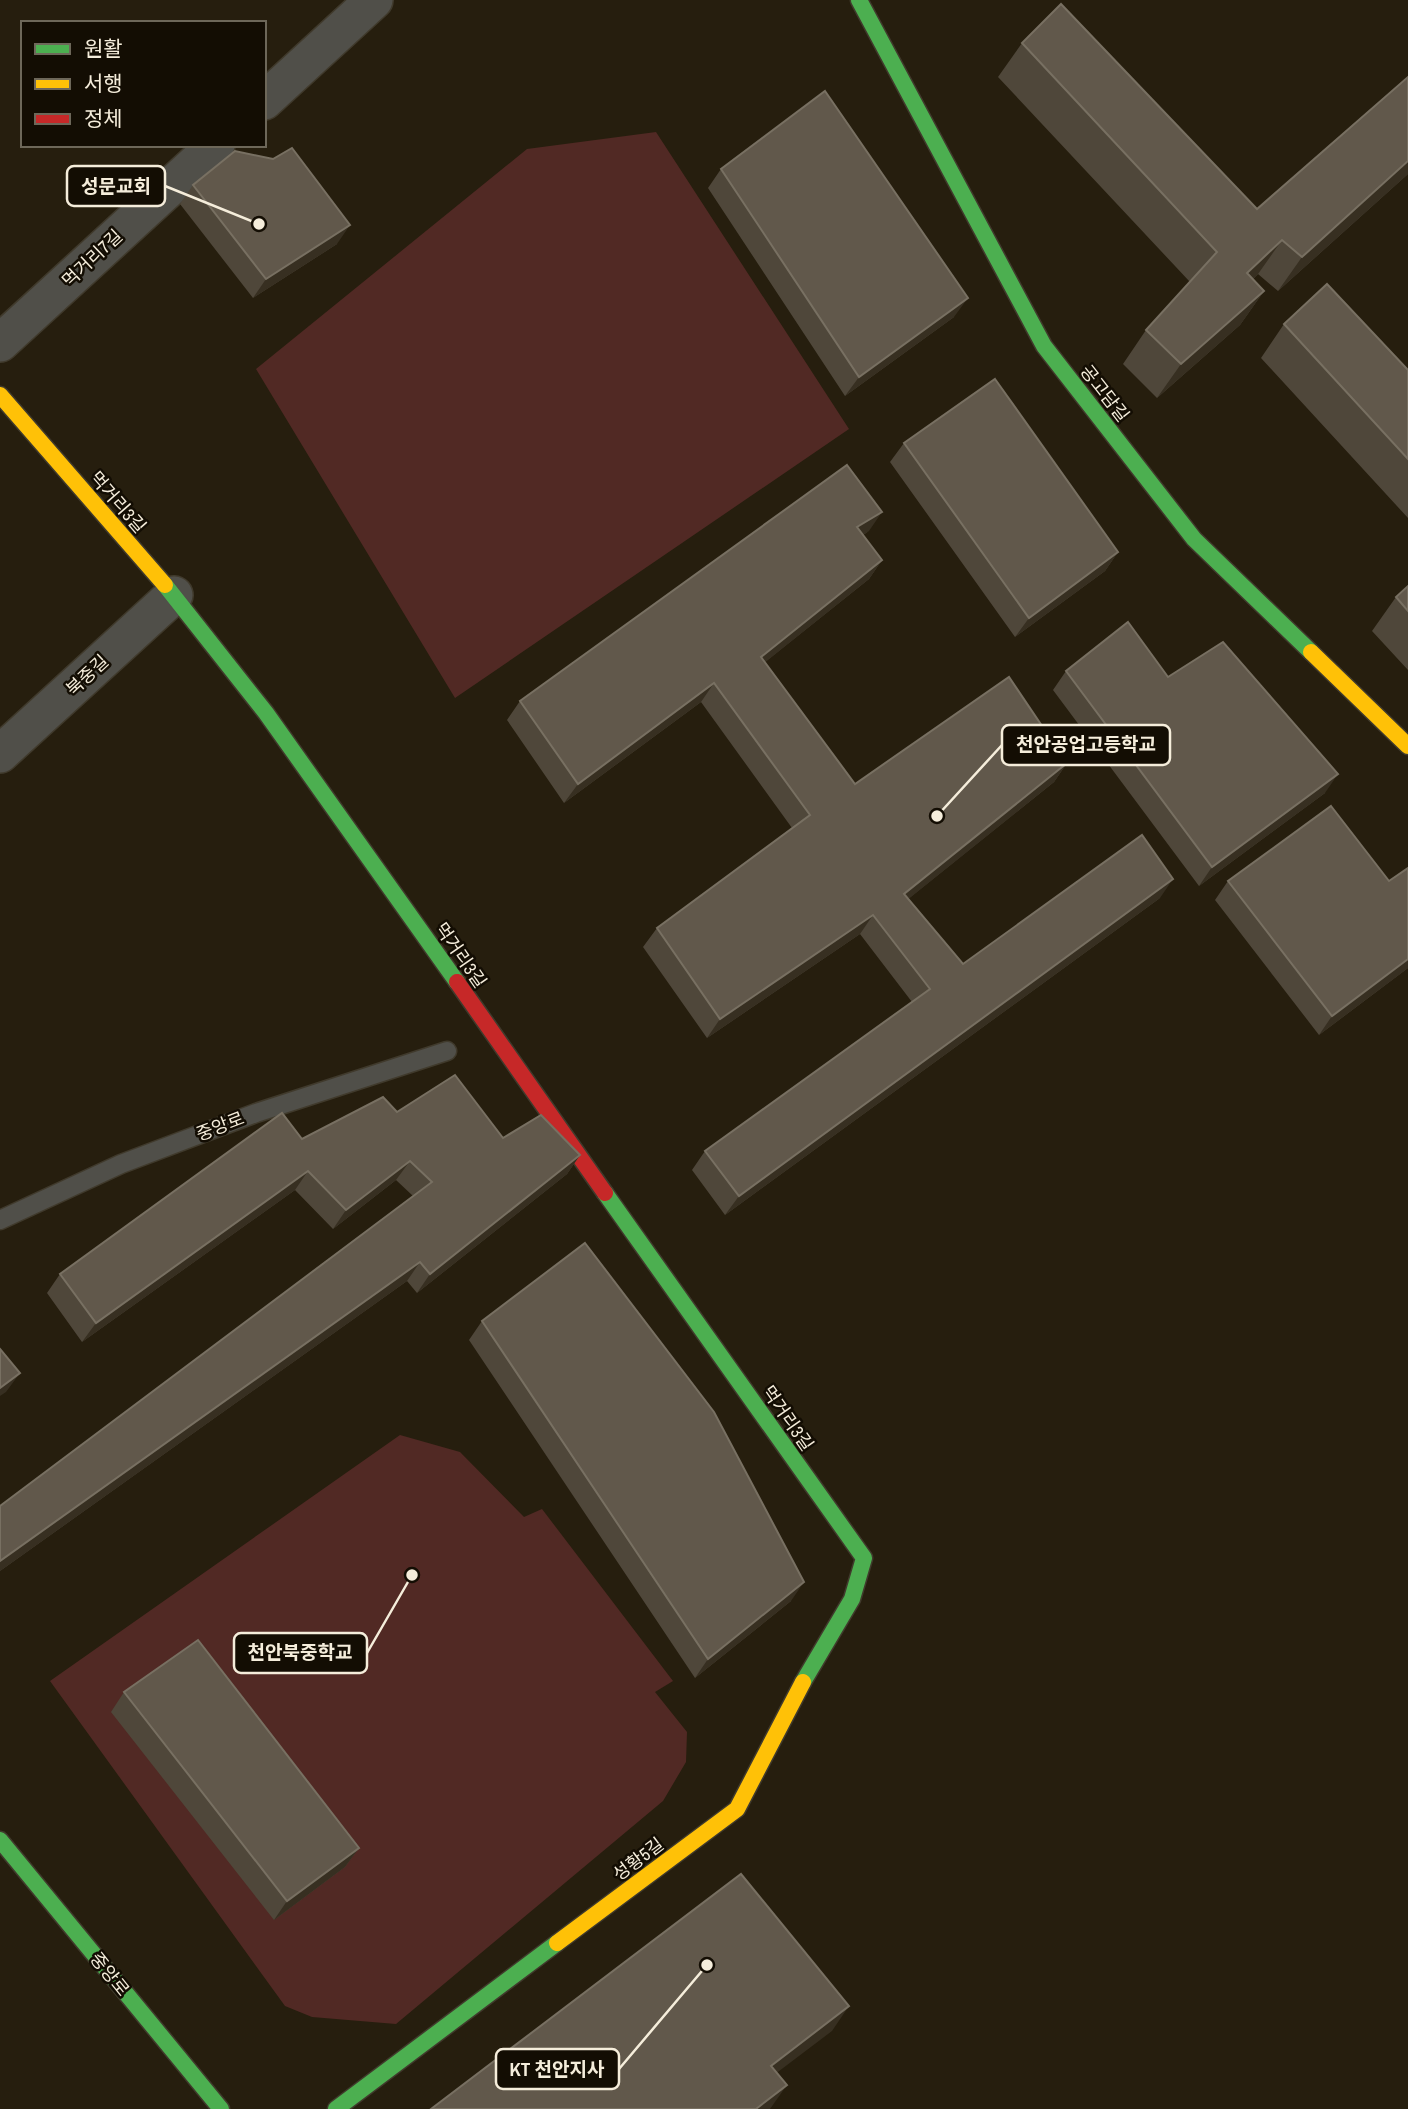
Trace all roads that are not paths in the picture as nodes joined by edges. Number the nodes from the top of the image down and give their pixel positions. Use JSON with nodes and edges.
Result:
{"nodes":[{"id":1,"x":374,"y":0,"type":"edge"},
{"id":2,"x":859,"y":0,"type":"edge"},
{"id":3,"x":266,"y":99,"type":"edge"},
{"id":4,"x":214,"y":147,"type":"edge"},
{"id":5,"x":0,"y":343,"type":"edge"},
{"id":6,"x":0,"y":395,"type":"edge"},
{"id":7,"x":174,"y":595,"type":"junction"},
{"id":8,"x":1408,"y":746,"type":"edge"},
{"id":9,"x":0,"y":754,"type":"edge"},
{"id":10,"x":447,"y":1051,"type":"dead end"},
{"id":11,"x":0,"y":1220,"type":"edge"},
{"id":12,"x":864,"y":1558,"type":"joint"},
{"id":13,"x":3,"y":1848,"type":"edge"},
{"id":14,"x":220,"y":2109,"type":"edge"},
{"id":15,"x":336,"y":2109,"type":"edge"}],
"edges":[{"from":1,"to":3,"type":"street"},
{"from":2,"to":8,"type":"street","name":"공고담길"},
{"from":4,"to":5,"type":"street","name":"먹거리7길"},
{"from":6,"to":7,"type":"street","name":"먹거리3길"},
{"from":7,"to":9,"type":"street","name":"북중길"},
{"from":7,"to":12,"type":"street","name":"먹거리3길"},
{"from":10,"to":11,"type":"lane","name":"중앙로"},
{"from":12,"to":15,"type":"street","name":"성황5길"},
{"from":13,"to":14,"type":"street","name":"중앙로"}]}
